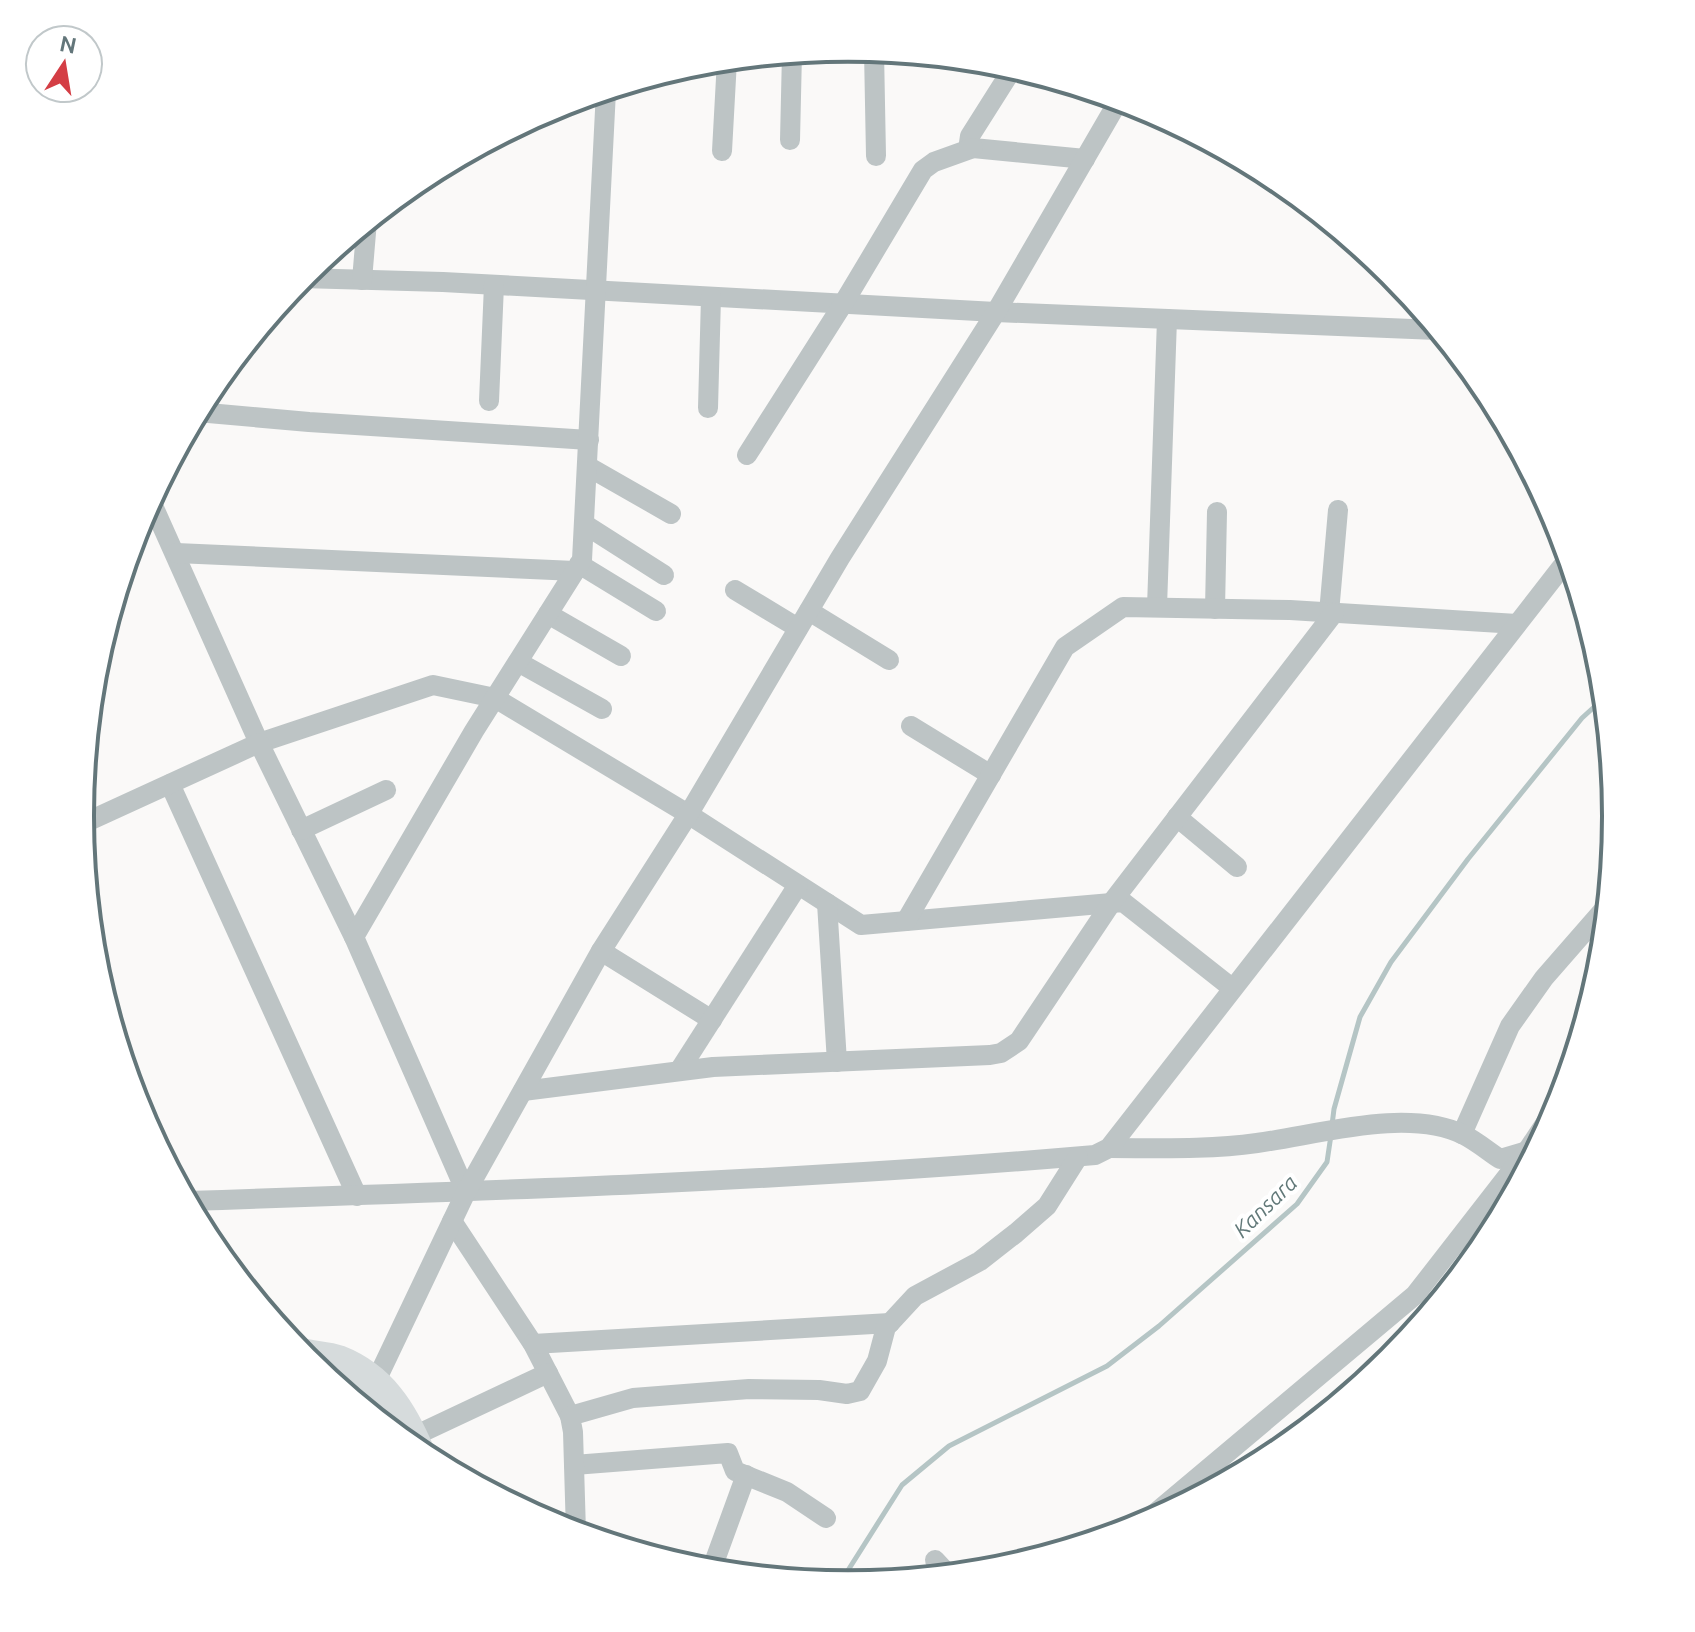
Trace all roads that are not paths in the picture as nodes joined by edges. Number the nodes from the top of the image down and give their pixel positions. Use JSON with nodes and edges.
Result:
{"nodes":[{"id":1,"x":874,"y":63,"type":"edge"},
{"id":2,"x":792,"y":65,"type":"edge"},
{"id":3,"x":726,"y":72,"type":"edge"},
{"id":4,"x":1006,"y":79,"type":"edge"},
{"id":5,"x":606,"y":102,"type":"edge"},
{"id":6,"x":1113,"y":110,"type":"edge"},
{"id":7,"x":790,"y":140,"type":"dead end"},
{"id":8,"x":973,"y":148,"type":"junction"},
{"id":9,"x":722,"y":151,"type":"dead end"},
{"id":10,"x":876,"y":156,"type":"dead end"},
{"id":11,"x":1085,"y":159,"type":"junction"},
{"id":12,"x":366,"y":236,"type":"edge"},
{"id":13,"x":319,"y":279,"type":"edge"},
{"id":14,"x":362,"y":280,"type":"junction"},
{"id":15,"x":494,"y":285,"type":"junction"},
{"id":16,"x":597,"y":291,"type":"junction"},
{"id":17,"x":711,"y":297,"type":"junction"},
{"id":18,"x":843,"y":304,"type":"junction"},
{"id":19,"x":996,"y":312,"type":"junction"},
{"id":20,"x":1167,"y":319,"type":"junction"},
{"id":21,"x":1420,"y":327,"type":"edge"},
{"id":22,"x":489,"y":401,"type":"dead end"},
{"id":23,"x":708,"y":408,"type":"dead end"},
{"id":24,"x":211,"y":413,"type":"edge"},
{"id":25,"x":589,"y":440,"type":"junction"},
{"id":26,"x":747,"y":455,"type":"dead end"},
{"id":27,"x":587,"y":466,"type":"junction"},
{"id":28,"x":1338,"y":510,"type":"dead end"},
{"id":29,"x":1217,"y":512,"type":"dead end"},
{"id":30,"x":157,"y":514,"type":"edge"},
{"id":31,"x":671,"y":514,"type":"dead end"},
{"id":32,"x":584,"y":524,"type":"junction"},
{"id":33,"x":176,"y":553,"type":"junction"},
{"id":34,"x":577,"y":568,"type":"junction"},
{"id":35,"x":1559,"y":570,"type":"edge"},
{"id":36,"x":664,"y":575,"type":"dead end"},
{"id":37,"x":735,"y":590,"type":"dead end"},
{"id":38,"x":1157,"y":607,"type":"junction"},
{"id":39,"x":1215,"y":609,"type":"junction"},
{"id":40,"x":656,"y":611,"type":"dead end"},
{"id":41,"x":1332,"y":613,"type":"junction"},
{"id":42,"x":548,"y":614,"type":"junction"},
{"id":43,"x":803,"y":620,"type":"junction"},
{"id":44,"x":1517,"y":624,"type":"junction"},
{"id":45,"x":621,"y":656,"type":"dead end"},
{"id":46,"x":889,"y":660,"type":"dead end"},
{"id":47,"x":518,"y":662,"type":"junction"},
{"id":48,"x":495,"y":698,"type":"junction"},
{"id":49,"x":602,"y":709,"type":"dead end"},
{"id":50,"x":911,"y":726,"type":"dead end"},
{"id":51,"x":259,"y":743,"type":"junction"},
{"id":52,"x":991,"y":775,"type":"junction"},
{"id":53,"x":170,"y":784,"type":"junction"},
{"id":54,"x":386,"y":790,"type":"dead end"},
{"id":55,"x":688,"y":814,"type":"junction"},
{"id":56,"x":1177,"y":817,"type":"junction"},
{"id":57,"x":94,"y":819,"type":"edge"},
{"id":58,"x":301,"y":830,"type":"junction"},
{"id":59,"x":1237,"y":867,"type":"dead end"},
{"id":60,"x":798,"y":885,"type":"junction"},
{"id":61,"x":1112,"y":902,"type":"junction"},
{"id":62,"x":827,"y":903,"type":"junction"},
{"id":63,"x":906,"y":921,"type":"junction"},
{"id":64,"x":1594,"y":921,"type":"edge"},
{"id":65,"x":354,"y":937,"type":"junction"},
{"id":66,"x":601,"y":951,"type":"junction"},
{"id":67,"x":1232,"y":988,"type":"junction"},
{"id":68,"x":712,"y":1020,"type":"junction"},
{"id":69,"x":837,"y":1062,"type":"junction"},
{"id":70,"x":679,"y":1071,"type":"junction"},
{"id":71,"x":523,"y":1091,"type":"junction"},
{"id":72,"x":1462,"y":1134,"type":"junction"},
{"id":73,"x":1109,"y":1148,"type":"junction"},
{"id":74,"x":1521,"y":1155,"type":"edge"},
{"id":75,"x":1078,"y":1157,"type":"junction"},
{"id":76,"x":1505,"y":1184,"type":"edge"},
{"id":77,"x":466,"y":1192,"type":"junction"},
{"id":78,"x":357,"y":1196,"type":"junction"},
{"id":79,"x":200,"y":1201,"type":"edge"},
{"id":80,"x":452,"y":1221,"type":"junction"},
{"id":81,"x":890,"y":1323,"type":"junction"},
{"id":82,"x":533,"y":1344,"type":"junction"},
{"id":83,"x":324,"y":1358,"type":"edge"},
{"id":84,"x":548,"y":1373,"type":"junction"},
{"id":85,"x":375,"y":1383,"type":"junction"},
{"id":86,"x":570,"y":1416,"type":"junction"},
{"id":87,"x":408,"y":1428,"type":"edge"},
{"id":88,"x":425,"y":1440,"type":"edge"},
{"id":89,"x":574,"y":1465,"type":"junction"},
{"id":90,"x":746,"y":1475,"type":"junction"},
{"id":91,"x":1208,"y":1477,"type":"edge"},
{"id":92,"x":826,"y":1518,"type":"dead end"},
{"id":93,"x":576,"y":1519,"type":"edge"},
{"id":94,"x":716,"y":1559,"type":"edge"}],
"edges":[{"from":1,"to":10,"type":"street"},
{"from":2,"to":7,"type":"street"},
{"from":3,"to":9,"type":"street"},
{"from":4,"to":8,"type":"street"},
{"from":5,"to":16,"type":"street"},
{"from":6,"to":11,"type":"street"},
{"from":8,"to":11,"type":"street"},
{"from":8,"to":18,"type":"street"},
{"from":11,"to":19,"type":"street"},
{"from":12,"to":14,"type":"street"},
{"from":13,"to":14,"type":"street"},
{"from":14,"to":15,"type":"street"},
{"from":15,"to":16,"type":"street"},
{"from":15,"to":22,"type":"street"},
{"from":16,"to":17,"type":"street"},
{"from":16,"to":25,"type":"street"},
{"from":17,"to":18,"type":"street"},
{"from":17,"to":23,"type":"street"},
{"from":18,"to":19,"type":"street"},
{"from":18,"to":26,"type":"street"},
{"from":19,"to":20,"type":"street"},
{"from":19,"to":43,"type":"street"},
{"from":20,"to":21,"type":"street"},
{"from":20,"to":38,"type":"street"},
{"from":24,"to":25,"type":"street"},
{"from":25,"to":27,"type":"street"},
{"from":27,"to":31,"type":"street"},
{"from":27,"to":32,"type":"street"},
{"from":28,"to":41,"type":"street"},
{"from":29,"to":39,"type":"street"},
{"from":30,"to":33,"type":"street"},
{"from":32,"to":34,"type":"street"},
{"from":32,"to":36,"type":"street"},
{"from":33,"to":34,"type":"street"},
{"from":33,"to":51,"type":"street"},
{"from":34,"to":40,"type":"street"},
{"from":34,"to":42,"type":"street"},
{"from":35,"to":44,"type":"street"},
{"from":37,"to":43,"type":"street"},
{"from":38,"to":39,"type":"street"},
{"from":38,"to":52,"type":"street"},
{"from":39,"to":41,"type":"street"},
{"from":41,"to":44,"type":"street"},
{"from":41,"to":56,"type":"street"},
{"from":42,"to":45,"type":"street"},
{"from":42,"to":47,"type":"street"},
{"from":43,"to":46,"type":"street"},
{"from":43,"to":55,"type":"street"},
{"from":44,"to":67,"type":"street"},
{"from":47,"to":48,"type":"street"},
{"from":47,"to":49,"type":"street"},
{"from":48,"to":51,"type":"street"},
{"from":48,"to":55,"type":"street"},
{"from":48,"to":65,"type":"street"},
{"from":50,"to":52,"type":"street"},
{"from":51,"to":53,"type":"street"},
{"from":51,"to":58,"type":"street"},
{"from":52,"to":63,"type":"street"},
{"from":53,"to":57,"type":"street"},
{"from":53,"to":78,"type":"street"},
{"from":54,"to":58,"type":"street"},
{"from":55,"to":60,"type":"street"},
{"from":55,"to":66,"type":"street"},
{"from":56,"to":59,"type":"street"},
{"from":56,"to":61,"type":"street"},
{"from":58,"to":65,"type":"street"},
{"from":60,"to":62,"type":"street"},
{"from":60,"to":68,"type":"street"},
{"from":61,"to":63,"type":"street"},
{"from":61,"to":67,"type":"street"},
{"from":61,"to":69,"type":"street"},
{"from":62,"to":63,"type":"street"},
{"from":62,"to":69,"type":"street"},
{"from":64,"to":72,"type":"street"},
{"from":65,"to":77,"type":"street"},
{"from":66,"to":68,"type":"street"},
{"from":66,"to":71,"type":"street"},
{"from":67,"to":73,"type":"street"},
{"from":68,"to":70,"type":"street"},
{"from":69,"to":70,"type":"street"},
{"from":70,"to":71,"type":"street"},
{"from":71,"to":77,"type":"street"},
{"from":72,"to":73,"type":"street"},
{"from":72,"to":74,"type":"street"},
{"from":73,"to":75,"type":"street"},
{"from":75,"to":77,"type":"street"},
{"from":75,"to":81,"type":"street"},
{"from":76,"to":91,"type":"street"},
{"from":77,"to":78,"type":"street"},
{"from":77,"to":80,"type":"street"},
{"from":78,"to":79,"type":"street"},
{"from":80,"to":82,"type":"street"},
{"from":80,"to":85,"type":"street"},
{"from":81,"to":82,"type":"street"},
{"from":81,"to":86,"type":"street"},
{"from":82,"to":84,"type":"street"},
{"from":83,"to":85,"type":"main road"},
{"from":84,"to":86,"type":"street"},
{"from":84,"to":88,"type":"street"},
{"from":85,"to":87,"type":"main road"},
{"from":86,"to":89,"type":"street"},
{"from":89,"to":90,"type":"street"},
{"from":89,"to":93,"type":"street"},
{"from":90,"to":92,"type":"street"},
{"from":90,"to":94,"type":"street"}]}
